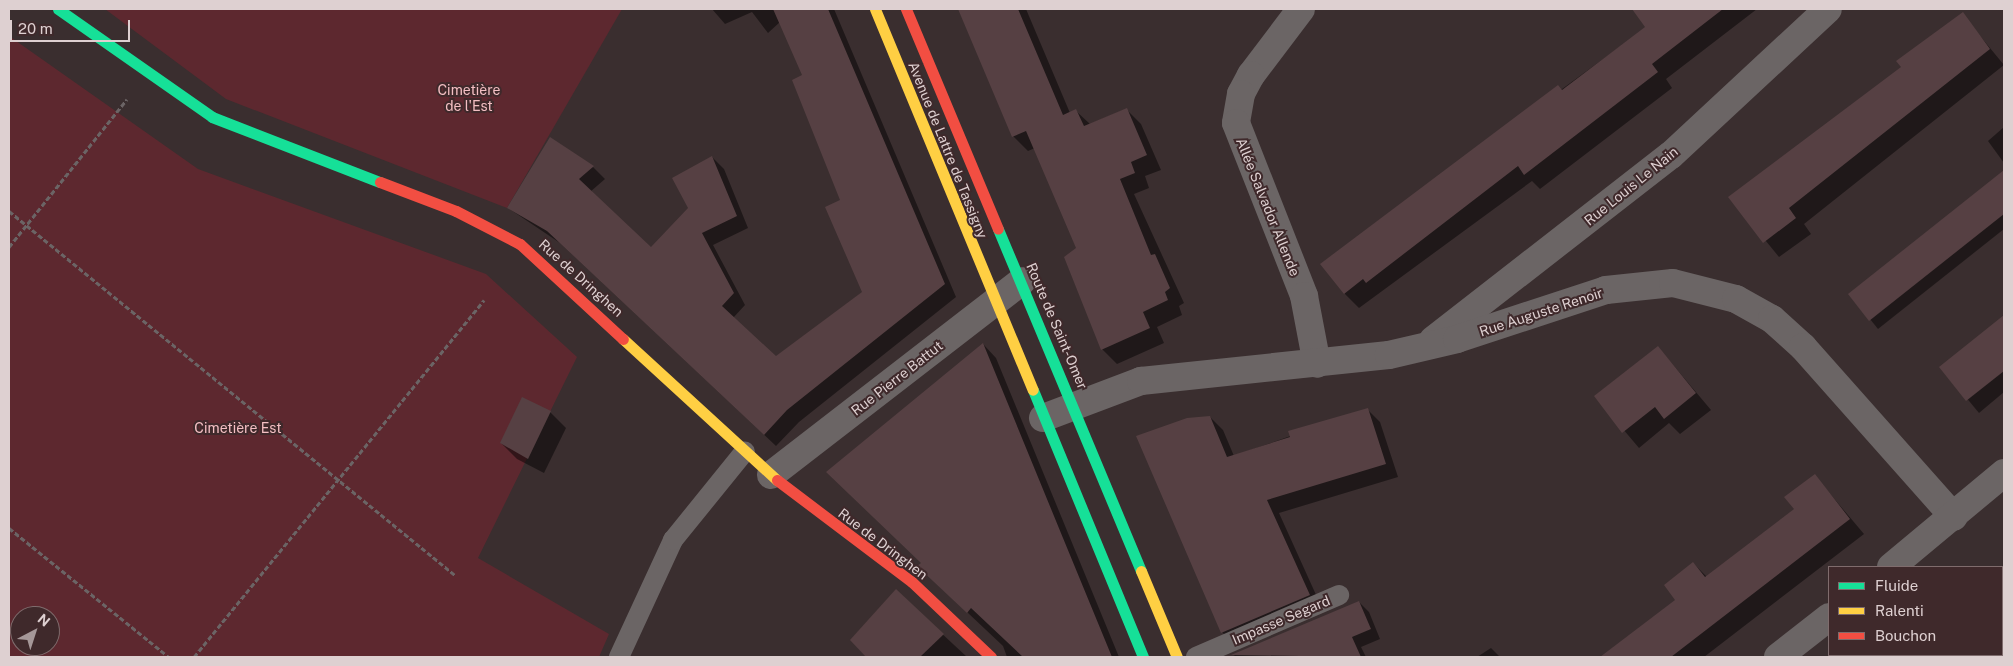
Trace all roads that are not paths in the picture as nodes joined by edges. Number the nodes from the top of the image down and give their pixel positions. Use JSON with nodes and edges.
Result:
{"nodes":[{"id":1,"x":58,"y":9,"type":"edge"},
{"id":2,"x":874,"y":9,"type":"edge"},
{"id":3,"x":906,"y":9,"type":"edge"},
{"id":4,"x":1301,"y":9,"type":"edge"},
{"id":5,"x":1828,"y":9,"type":"edge"},
{"id":6,"x":1022,"y":281,"type":"junction"},
{"id":7,"x":994,"y":302,"type":"junction"},
{"id":8,"x":1422,"y":348,"type":"junction"},
{"id":9,"x":1316,"y":364,"type":"junction"},
{"id":10,"x":1074,"y":403,"type":"junction"},
{"id":11,"x":1044,"y":418,"type":"junction"},
{"id":12,"x":745,"y":451,"type":"junction"},
{"id":13,"x":2004,"y":473,"type":"edge"},
{"id":14,"x":771,"y":475,"type":"junction"},
{"id":15,"x":1954,"y":516,"type":"junction"},
{"id":16,"x":1892,"y":566,"type":"edge"},
{"id":17,"x":1339,"y":595,"type":"dead end"},
{"id":18,"x":1828,"y":617,"type":"edge"},
{"id":19,"x":619,"y":657,"type":"edge"},
{"id":20,"x":991,"y":657,"type":"edge"},
{"id":21,"x":1143,"y":657,"type":"edge"},
{"id":22,"x":1177,"y":657,"type":"edge"},
{"id":23,"x":1196,"y":657,"type":"edge"},
{"id":24,"x":1778,"y":657,"type":"edge"}],
"edges":[{"from":1,"to":12,"type":"main road","name":"Rue de Dringhen"},
{"from":2,"to":7,"type":"main road","name":"Avenue de Lattre de Tassigny"},
{"from":3,"to":6,"type":"main road","name":"Route de Saint-Omer"},
{"from":4,"to":9,"type":"street","name":"Allée Salvador Allende"},
{"from":5,"to":8,"type":"street","name":"Rue Louis Le Nain"},
{"from":6,"to":7,"type":"street","name":"Rue Pierre Battut"},
{"from":6,"to":10,"type":"main road","name":"Route de Saint-Omer"},
{"from":7,"to":11,"type":"main road"},
{"from":7,"to":14,"type":"street","name":"Rue Pierre Battut"},
{"from":8,"to":9,"type":"street","name":"Rue Auguste Renoir"},
{"from":8,"to":15,"type":"street","name":"Rue Auguste Renoir"},
{"from":9,"to":10,"type":"street","name":"Rue Auguste Renoir"},
{"from":10,"to":11,"type":"street","name":"Rue Auguste Renoir"},
{"from":10,"to":22,"type":"main road","name":"Route de Saint-Omer"},
{"from":11,"to":21,"type":"main road"},
{"from":12,"to":14,"type":"main road","name":"Rue de Dringhen"},
{"from":12,"to":19,"type":"lane"},
{"from":13,"to":15,"type":"street"},
{"from":14,"to":20,"type":"main road","name":"Rue de Dringhen"},
{"from":15,"to":16,"type":"street"},
{"from":17,"to":23,"type":"lane","name":"Impasse Segard"},
{"from":18,"to":24,"type":"street"}]}
